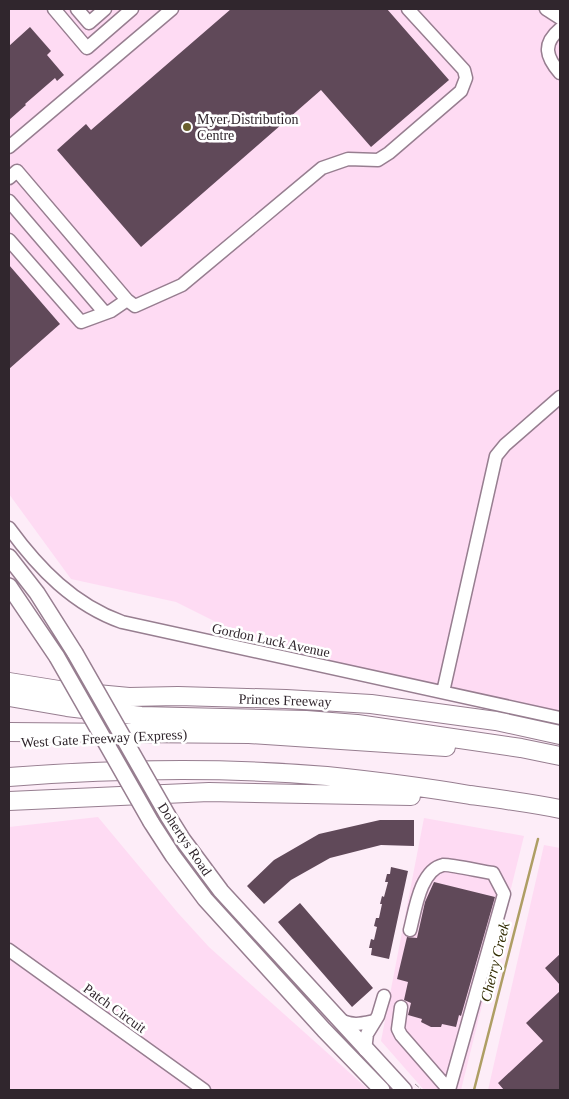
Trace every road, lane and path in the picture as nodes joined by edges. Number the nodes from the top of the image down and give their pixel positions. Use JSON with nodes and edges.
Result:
{"nodes":[{"id":1,"x":54,"y":9,"type":"edge"},
{"id":2,"x":77,"y":9,"type":"edge"},
{"id":3,"x":105,"y":9,"type":"edge"},
{"id":4,"x":132,"y":9,"type":"edge"},
{"id":5,"x":172,"y":9,"type":"edge"},
{"id":6,"x":408,"y":9,"type":"edge"},
{"id":7,"x":546,"y":9,"type":"edge"},
{"id":8,"x":560,"y":18,"type":"edge"},
{"id":9,"x":560,"y":29,"type":"edge"},
{"id":10,"x":560,"y":73,"type":"edge"},
{"id":11,"x":9,"y":147,"type":"edge"},
{"id":12,"x":9,"y":178,"type":"edge"},
{"id":13,"x":9,"y":201,"type":"edge"},
{"id":14,"x":9,"y":240,"type":"edge"},
{"id":15,"x":126,"y":300,"type":"junction"},
{"id":16,"x":105,"y":313,"type":"junction"},
{"id":17,"x":558,"y":403,"type":"edge"},
{"id":18,"x":9,"y":528,"type":"edge"},
{"id":19,"x":9,"y":557,"type":"edge"},
{"id":20,"x":9,"y":586,"type":"edge"},
{"id":21,"x":9,"y":682,"type":"edge"},
{"id":22,"x":443,"y":692,"type":"junction"},
{"id":23,"x":9,"y":697,"type":"edge"},
{"id":24,"x":560,"y":718,"type":"edge"},
{"id":25,"x":9,"y":732,"type":"edge"},
{"id":26,"x":199,"y":733,"type":"junction"},
{"id":27,"x":560,"y":735,"type":"edge"},
{"id":28,"x":9,"y":742,"type":"edge"},
{"id":29,"x":560,"y":756,"type":"edge"},
{"id":30,"x":560,"y":762,"type":"edge"},
{"id":31,"x":9,"y":777,"type":"edge"},
{"id":32,"x":9,"y":801,"type":"edge"},
{"id":33,"x":557,"y":808,"type":"edge"},
{"id":34,"x":410,"y":930,"type":"dead end"},
{"id":35,"x":9,"y":950,"type":"edge"},
{"id":36,"x":384,"y":996,"type":"dead end"},
{"id":37,"x":401,"y":1007,"type":"dead end"},
{"id":38,"x":340,"y":1020,"type":"junction"},
{"id":39,"x":375,"y":1021,"type":"junction"},
{"id":40,"x":366,"y":1050,"type":"junction"},
{"id":41,"x":204,"y":1090,"type":"edge"},
{"id":42,"x":382,"y":1090,"type":"edge"},
{"id":43,"x":404,"y":1090,"type":"edge"},
{"id":44,"x":449,"y":1090,"type":"edge"}],
"edges":[{"from":1,"to":4,"type":"street"},
{"from":2,"to":3,"type":"street"},
{"from":5,"to":11,"type":"street"},
{"from":6,"to":15,"type":"street"},
{"from":7,"to":8,"type":"street"},
{"from":9,"to":10,"type":"street"},
{"from":12,"to":15,"type":"street"},
{"from":13,"to":16,"type":"street"},
{"from":14,"to":16,"type":"street"},
{"from":15,"to":16,"type":"street"},
{"from":17,"to":22,"type":"street"},
{"from":18,"to":22,"type":"street","name":"Gordon Luck Avenue"},
{"from":19,"to":38,"type":"main road","name":"Dohertys Road","bridge":true},
{"from":20,"to":42,"type":"main road","name":"Dohertys Road","bridge":true},
{"from":21,"to":27,"type":"highway","name":"Princes Freeway"},
{"from":22,"to":24,"type":"street","name":"Gordon Luck Avenue"},
{"from":23,"to":29,"type":"highway"},
{"from":25,"to":26,"type":"highway"},
{"from":26,"to":28,"type":"highway","name":"West Gate Freeway (Express)"},
{"from":26,"to":30,"type":"highway"},
{"from":31,"to":33,"type":"highway"},
{"from":32,"to":33,"type":"highway"},
{"from":34,"to":44,"type":"street"},
{"from":35,"to":41,"type":"street","name":"Patch Circuit"},
{"from":36,"to":39,"type":"street"},
{"from":37,"to":44,"type":"street"},
{"from":38,"to":39,"type":"street"},
{"from":38,"to":40,"type":"main road","name":"Dohertys Road"},
{"from":39,"to":40,"type":"street"},
{"from":40,"to":43,"type":"main road","name":"Dohertys Road"}]}
